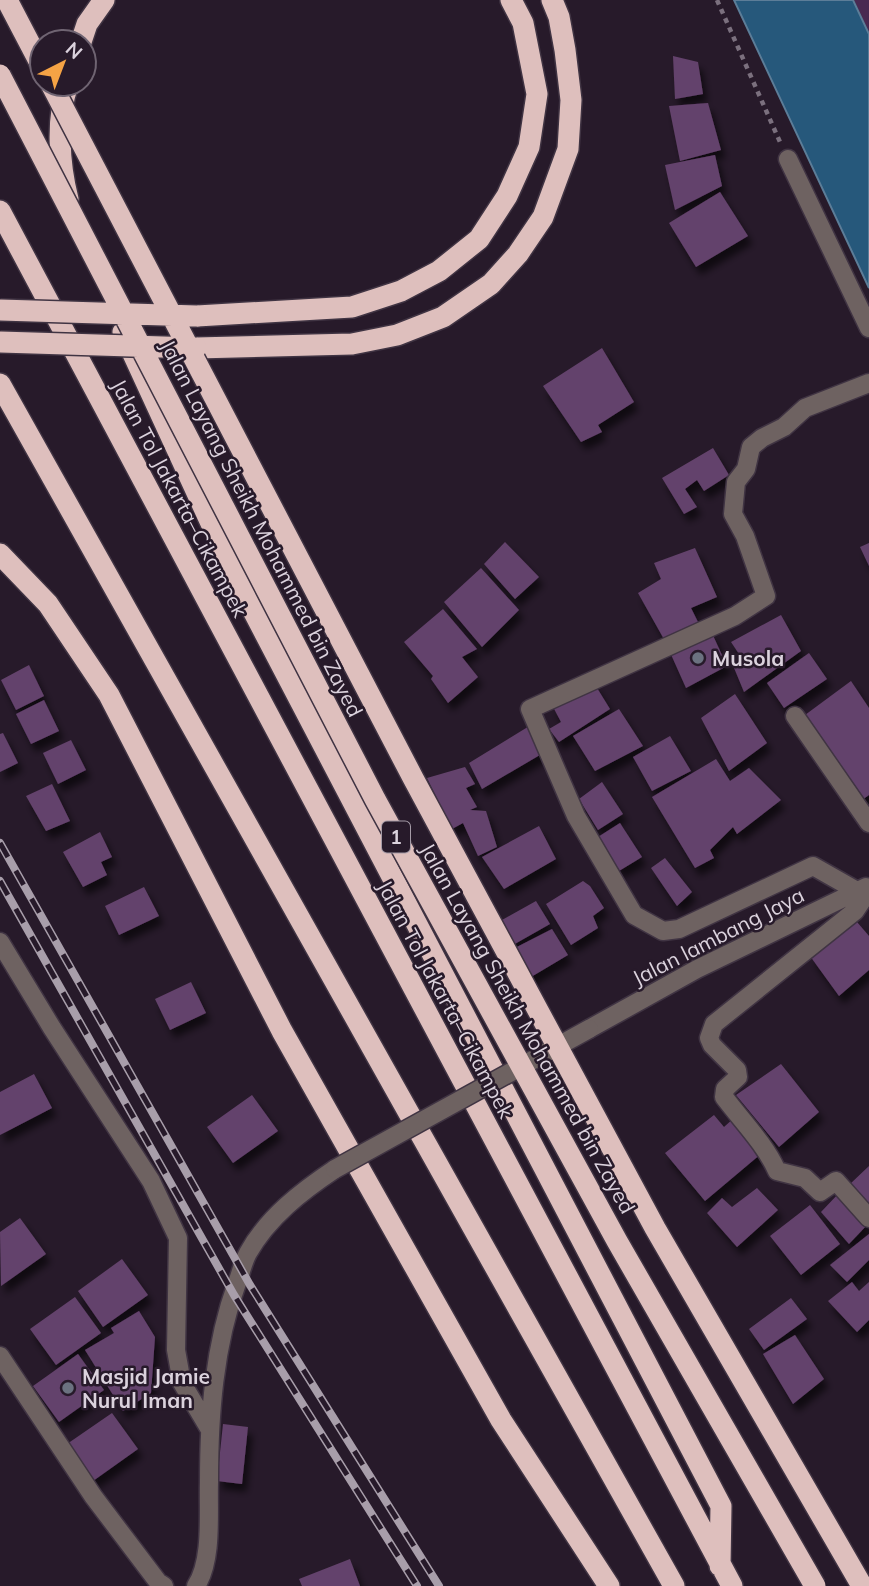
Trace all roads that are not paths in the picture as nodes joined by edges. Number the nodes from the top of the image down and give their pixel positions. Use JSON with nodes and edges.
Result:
{"nodes":[{"id":1,"x":7,"y":0,"type":"edge"},
{"id":2,"x":103,"y":0,"type":"edge"},
{"id":3,"x":511,"y":0,"type":"edge"},
{"id":4,"x":552,"y":0,"type":"edge"},
{"id":5,"x":86,"y":28,"type":"edge"},
{"id":6,"x":28,"y":40,"type":"edge"},
{"id":7,"x":0,"y":75,"type":"edge"},
{"id":8,"x":58,"y":98,"type":"edge"},
{"id":9,"x":63,"y":98,"type":"edge"},
{"id":10,"x":788,"y":159,"type":"road end"},
{"id":11,"x":0,"y":211,"type":"edge"},
{"id":12,"x":0,"y":310,"type":"edge"},
{"id":13,"x":869,"y":328,"type":"edge"},
{"id":14,"x":0,"y":342,"type":"edge"},
{"id":15,"x":869,"y":383,"type":"edge"},
{"id":16,"x":0,"y":384,"type":"edge"},
{"id":17,"x":0,"y":554,"type":"edge"},
{"id":18,"x":795,"y":716,"type":"dead end"},
{"id":19,"x":869,"y":823,"type":"edge"},
{"id":20,"x":865,"y":889,"type":"edge"},
{"id":21,"x":0,"y":942,"type":"edge"},
{"id":22,"x":869,"y":1218,"type":"edge"},
{"id":23,"x":0,"y":1356,"type":"edge"},
{"id":24,"x":210,"y":1430,"type":"junction"},
{"id":25,"x":720,"y":1566,"type":"junction"},
{"id":26,"x":164,"y":1586,"type":"edge"},
{"id":27,"x":196,"y":1586,"type":"edge"},
{"id":28,"x":609,"y":1586,"type":"edge"},
{"id":29,"x":674,"y":1586,"type":"edge"},
{"id":30,"x":732,"y":1586,"type":"edge"},
{"id":31,"x":815,"y":1586,"type":"edge"},
{"id":32,"x":862,"y":1586,"type":"edge"}],
"edges":[{"from":1,"to":6,"type":"highway"},
{"from":2,"to":5,"type":"highway"},
{"from":3,"to":12,"type":"highway","bridge":true},
{"from":4,"to":14,"type":"highway","bridge":true},
{"from":7,"to":31,"type":"highway","name":"Jalan Layang Sheikh Mohammed bin Zayed","number":"1","bridge":true},
{"from":8,"to":32,"type":"highway","name":"Jalan Layang Sheikh Mohammed bin Zayed","number":"1","bridge":true},
{"from":9,"to":25,"type":"highway"},
{"from":10,"to":13,"type":"street"},
{"from":11,"to":25,"type":"highway","name":"Jalan Tol Jakarta–Cikampek"},
{"from":15,"to":20,"type":"street"},
{"from":16,"to":29,"type":"highway"},
{"from":17,"to":28,"type":"highway"},
{"from":18,"to":19,"type":"street"},
{"from":20,"to":22,"type":"street"},
{"from":20,"to":24,"type":"street","name":"Jalan lambang Jaya","bridge":true},
{"from":21,"to":24,"type":"street"},
{"from":23,"to":26,"type":"street"},
{"from":24,"to":27,"type":"street"},
{"from":25,"to":30,"type":"highway","name":"Jalan Tol Jakarta–Cikampek"}]}
